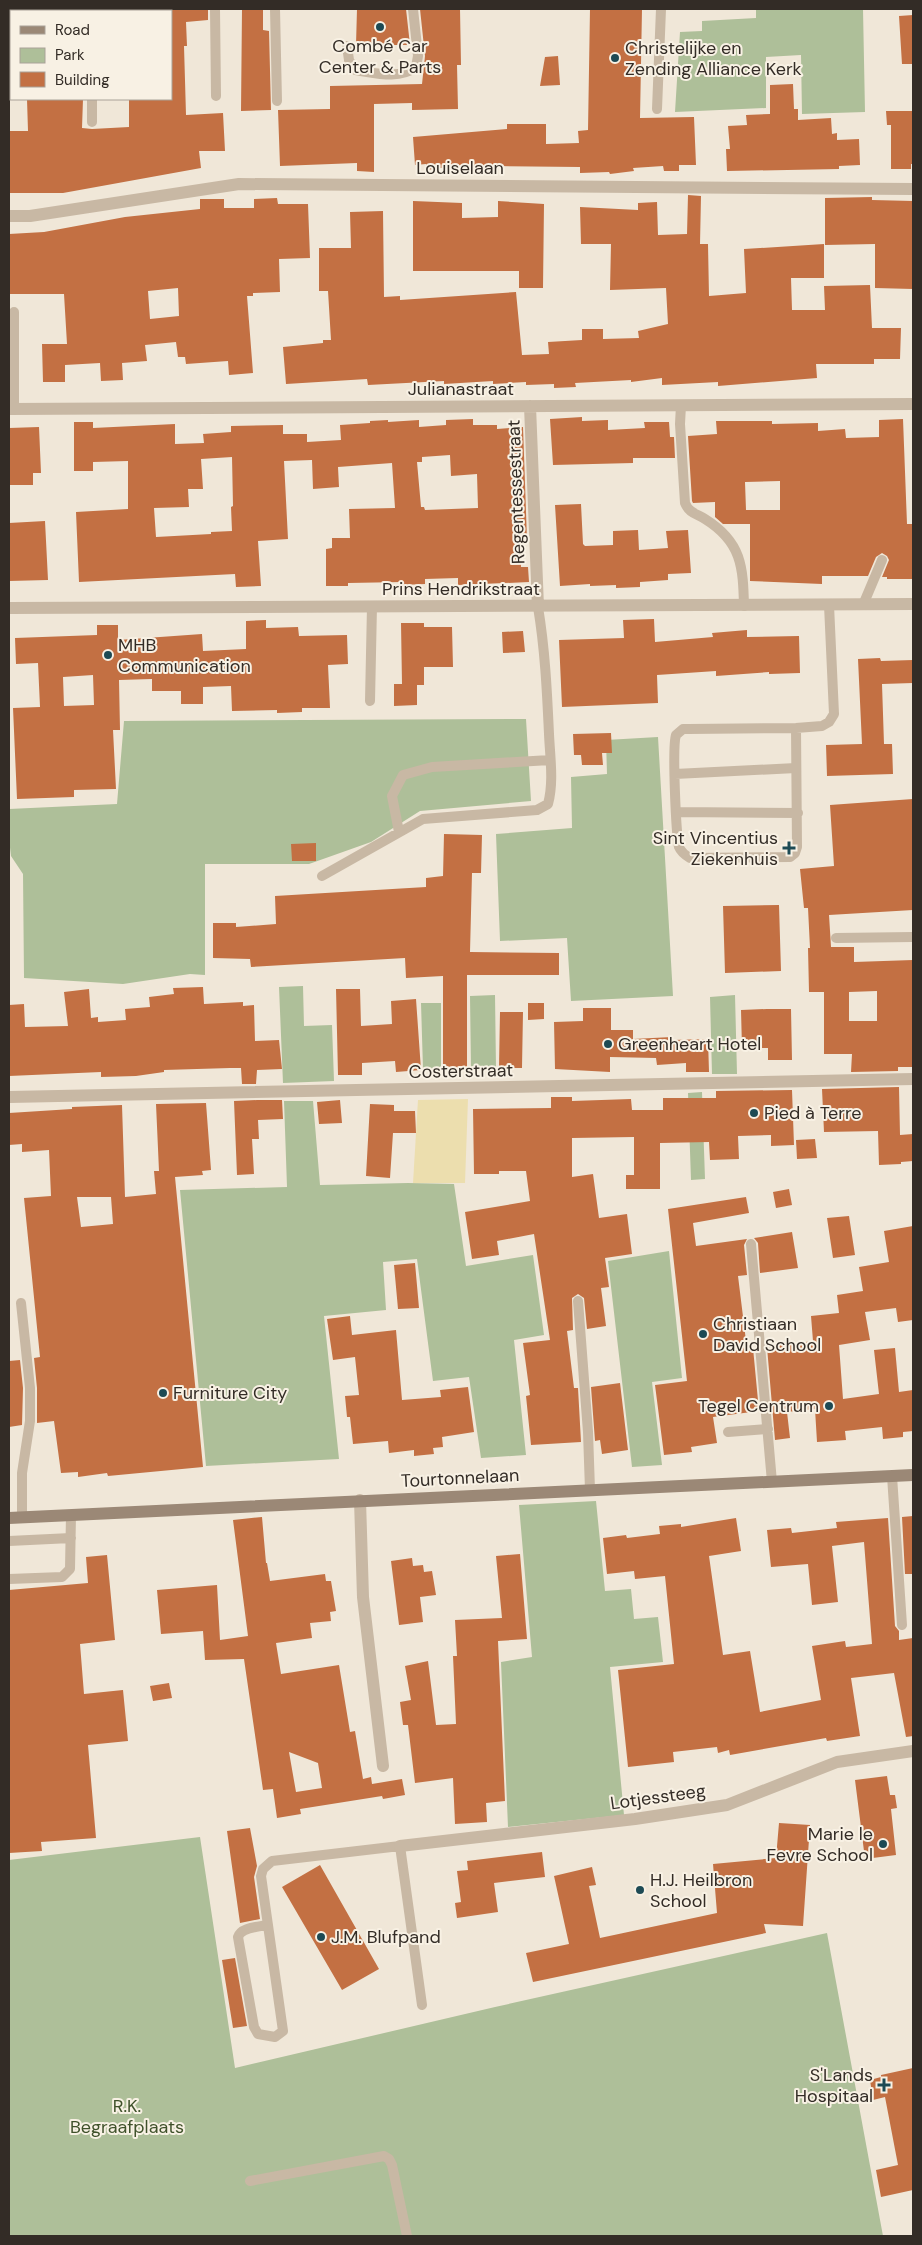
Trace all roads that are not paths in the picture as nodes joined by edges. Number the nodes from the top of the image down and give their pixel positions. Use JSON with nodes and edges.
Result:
{"nodes":[{"id":1,"x":214,"y":9,"type":"edge"},
{"id":2,"x":275,"y":9,"type":"edge"},
{"id":3,"x":412,"y":9,"type":"edge"},
{"id":4,"x":661,"y":9,"type":"edge"},
{"id":5,"x":347,"y":46,"type":"dead end"},
{"id":6,"x":216,"y":96,"type":"dead end"},
{"id":7,"x":92,"y":100,"type":"edge"},
{"id":8,"x":277,"y":101,"type":"dead end"},
{"id":9,"x":657,"y":109,"type":"dead end"},
{"id":10,"x":92,"y":122,"type":"dead end"},
{"id":11,"x":913,"y":189,"type":"edge"},
{"id":12,"x":9,"y":216,"type":"edge"},
{"id":13,"x":14,"y":312,"type":"dead end"},
{"id":14,"x":913,"y":404,"type":"edge"},
{"id":15,"x":681,"y":405,"type":"junction"},
{"id":16,"x":530,"y":406,"type":"junction"},
{"id":17,"x":12,"y":409,"type":"edge"},
{"id":18,"x":882,"y":560,"type":"dead end"},
{"id":19,"x":913,"y":604,"type":"edge"},
{"id":20,"x":863,"y":605,"type":"junction"},
{"id":21,"x":372,"y":606,"type":"junction"},
{"id":22,"x":744,"y":606,"type":"junction"},
{"id":23,"x":829,"y":606,"type":"junction"},
{"id":24,"x":538,"y":607,"type":"junction"},
{"id":25,"x":9,"y":608,"type":"edge"},
{"id":26,"x":370,"y":701,"type":"dead end"},
{"id":27,"x":796,"y":728,"type":"junction"},
{"id":28,"x":550,"y":760,"type":"junction"},
{"id":29,"x":796,"y":768,"type":"junction"},
{"id":30,"x":675,"y":774,"type":"junction"},
{"id":31,"x":677,"y":812,"type":"junction"},
{"id":32,"x":798,"y":813,"type":"junction"},
{"id":33,"x":399,"y":832,"type":"junction"},
{"id":34,"x":322,"y":876,"type":"dead end"},
{"id":35,"x":913,"y":937,"type":"edge"},
{"id":36,"x":836,"y":938,"type":"dead end"},
{"id":37,"x":913,"y":1079,"type":"edge"},
{"id":38,"x":9,"y":1097,"type":"edge"},
{"id":39,"x":751,"y":1244,"type":"dead end"},
{"id":40,"x":578,"y":1301,"type":"dead end"},
{"id":41,"x":21,"y":1303,"type":"dead end"},
{"id":42,"x":768,"y":1429,"type":"junction"},
{"id":43,"x":728,"y":1432,"type":"dead end"},
{"id":44,"x":913,"y":1475,"type":"edge"},
{"id":45,"x":892,"y":1476,"type":"junction"},
{"id":46,"x":772,"y":1482,"type":"junction"},
{"id":47,"x":590,"y":1490,"type":"junction"},
{"id":48,"x":360,"y":1500,"type":"junction"},
{"id":49,"x":71,"y":1515,"type":"junction"},
{"id":50,"x":9,"y":1518,"type":"edge"},
{"id":51,"x":22,"y":1518,"type":"junction"},
{"id":52,"x":71,"y":1538,"type":"junction"},
{"id":53,"x":9,"y":1541,"type":"edge"},
{"id":54,"x":9,"y":1579,"type":"edge"},
{"id":55,"x":902,"y":1625,"type":"dead end"},
{"id":56,"x":913,"y":1751,"type":"edge"},
{"id":57,"x":383,"y":1766,"type":"dead end"},
{"id":58,"x":400,"y":1846,"type":"junction"},
{"id":59,"x":268,"y":1925,"type":"junction"},
{"id":60,"x":422,"y":2005,"type":"dead end"},
{"id":61,"x":250,"y":2181,"type":"dead end"},
{"id":62,"x":407,"y":2236,"type":"edge"}],
"edges":[{"from":1,"to":6,"type":"lane"},
{"from":2,"to":8,"type":"lane"},
{"from":3,"to":5,"type":"lane"},
{"from":4,"to":9,"type":"lane"},
{"from":7,"to":10,"type":"lane"},
{"from":11,"to":12,"type":"street","name":"Louiselaan"},
{"from":13,"to":17,"type":"lane"},
{"from":14,"to":15,"type":"street","name":"Julianastraat"},
{"from":15,"to":16,"type":"street","name":"Julianastraat"},
{"from":15,"to":22,"type":"lane"},
{"from":16,"to":17,"type":"street","name":"Julianastraat"},
{"from":16,"to":24,"type":"street","name":"Regentessestraat"},
{"from":18,"to":20,"type":"lane"},
{"from":19,"to":20,"type":"street","name":"Prins Hendrikstraat"},
{"from":20,"to":23,"type":"street","name":"Prins Hendrikstraat"},
{"from":21,"to":24,"type":"street","name":"Prins Hendrikstraat"},
{"from":21,"to":25,"type":"street","name":"Prins Hendrikstraat"},
{"from":21,"to":26,"type":"lane"},
{"from":22,"to":23,"type":"street","name":"Prins Hendrikstraat"},
{"from":22,"to":24,"type":"street","name":"Prins Hendrikstraat"},
{"from":23,"to":27,"type":"lane"},
{"from":24,"to":28,"type":"lane"},
{"from":27,"to":29,"type":"lane"},
{"from":27,"to":30,"type":"lane"},
{"from":28,"to":33,"type":"lane"},
{"from":28,"to":33,"type":"lane"},
{"from":29,"to":30,"type":"lane"},
{"from":29,"to":32,"type":"lane"},
{"from":30,"to":31,"type":"lane"},
{"from":31,"to":32,"type":"lane"},
{"from":31,"to":32,"type":"lane"},
{"from":33,"to":34,"type":"lane"},
{"from":35,"to":36,"type":"lane"},
{"from":37,"to":38,"type":"street","name":"Costerstraat"},
{"from":39,"to":42,"type":"lane"},
{"from":40,"to":47,"type":"lane"},
{"from":41,"to":51,"type":"lane"},
{"from":42,"to":43,"type":"lane"},
{"from":42,"to":46,"type":"lane"},
{"from":44,"to":45,"type":"street","name":"Tourtonnelaan"},
{"from":45,"to":46,"type":"street","name":"Tourtonnelaan"},
{"from":45,"to":55,"type":"lane"},
{"from":46,"to":47,"type":"street","name":"Tourtonnelaan"},
{"from":47,"to":48,"type":"street","name":"Tourtonnelaan"},
{"from":48,"to":49,"type":"street","name":"Tourtonnelaan"},
{"from":48,"to":57,"type":"street"},
{"from":49,"to":51,"type":"street","name":"Tourtonnelaan"},
{"from":49,"to":52,"type":"lane"},
{"from":50,"to":51,"type":"street","name":"Tourtonnelaan"},
{"from":52,"to":53,"type":"lane"},
{"from":52,"to":54,"type":"lane"},
{"from":56,"to":58,"type":"street","name":"Lotjessteeg"},
{"from":58,"to":59,"type":"lane"},
{"from":58,"to":60,"type":"lane"},
{"from":59,"to":59,"type":"lane"},
{"from":61,"to":62,"type":"lane"}]}
